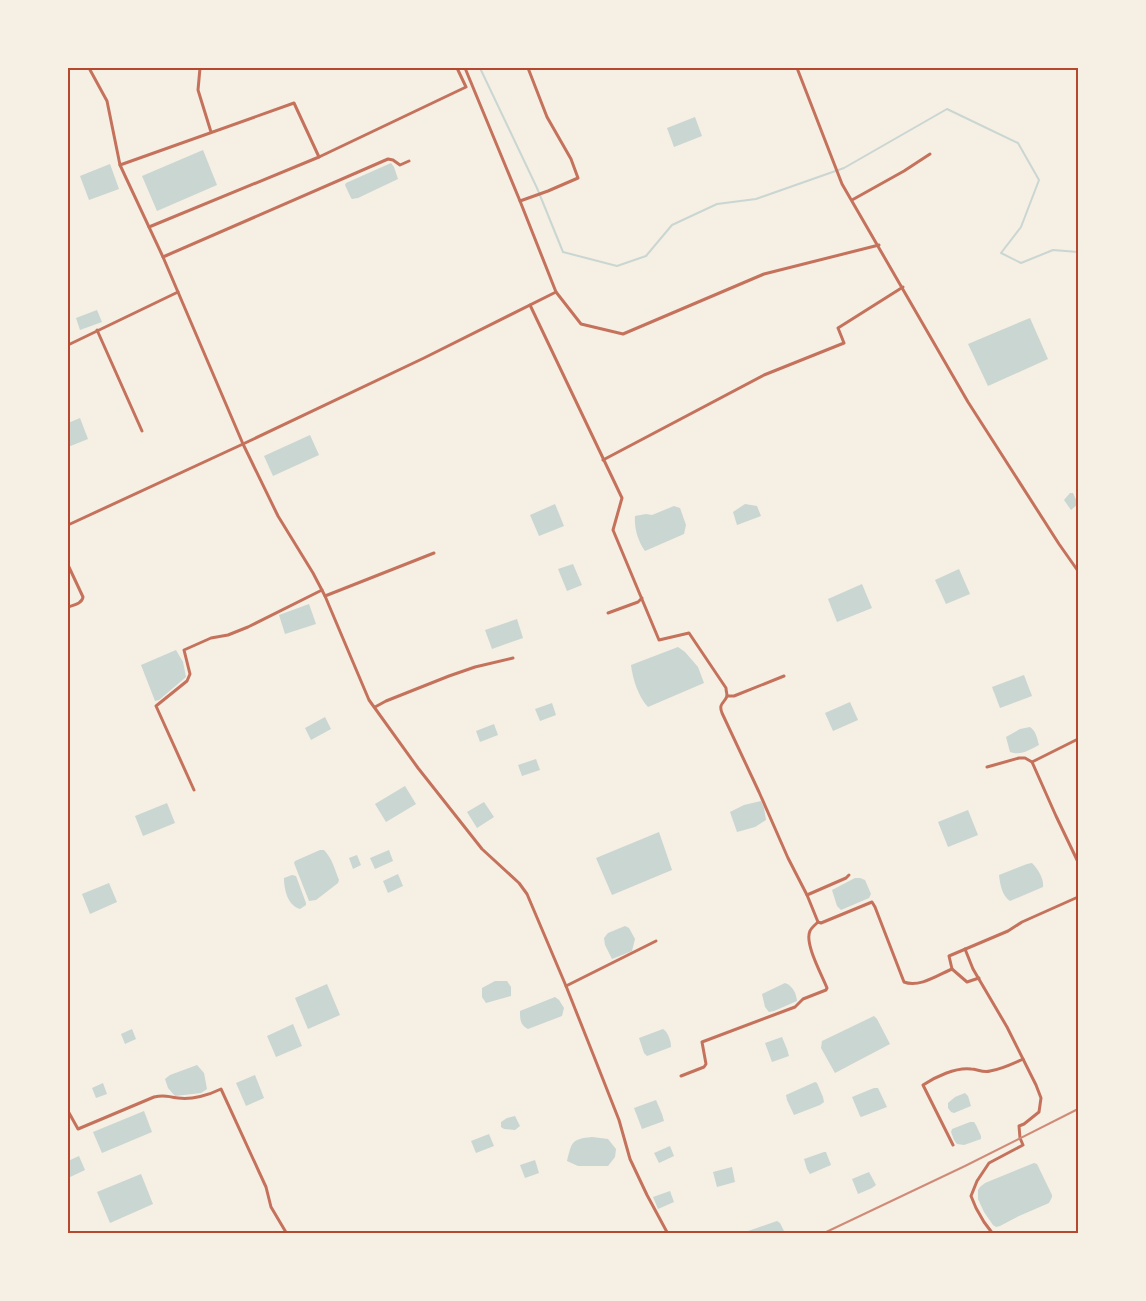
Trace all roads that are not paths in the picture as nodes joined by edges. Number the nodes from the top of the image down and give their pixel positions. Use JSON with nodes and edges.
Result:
{"nodes":[{"id":1,"x":89,"y":68,"type":"edge"},
{"id":2,"x":200,"y":68,"type":"edge"},
{"id":3,"x":457,"y":68,"type":"edge"},
{"id":4,"x":465,"y":68,"type":"edge"},
{"id":5,"x":528,"y":68,"type":"edge"},
{"id":6,"x":797,"y":68,"type":"edge"},
{"id":7,"x":211,"y":132,"type":"junction"},
{"id":8,"x":930,"y":154,"type":"dead end"},
{"id":9,"x":319,"y":157,"type":"junction"},
{"id":10,"x":409,"y":161,"type":"dead end"},
{"id":11,"x":120,"y":164,"type":"junction"},
{"id":12,"x":852,"y":200,"type":"junction"},
{"id":13,"x":520,"y":202,"type":"junction"},
{"id":14,"x":149,"y":227,"type":"junction"},
{"id":15,"x":879,"y":245,"type":"junction"},
{"id":16,"x":164,"y":257,"type":"junction"},
{"id":17,"x":902,"y":287,"type":"junction"},
{"id":18,"x":178,"y":292,"type":"junction"},
{"id":19,"x":556,"y":292,"type":"junction"},
{"id":20,"x":530,"y":305,"type":"junction"},
{"id":21,"x":96,"y":330,"type":"junction"},
{"id":22,"x":68,"y":345,"type":"edge"},
{"id":23,"x":142,"y":431,"type":"dead end"},
{"id":24,"x":243,"y":444,"type":"junction"},
{"id":25,"x":603,"y":460,"type":"junction"},
{"id":26,"x":68,"y":524,"type":"edge"},
{"id":27,"x":434,"y":553,"type":"dead end"},
{"id":28,"x":68,"y":565,"type":"edge"},
{"id":29,"x":1078,"y":571,"type":"edge"},
{"id":30,"x":322,"y":590,"type":"junction"},
{"id":31,"x":325,"y":596,"type":"junction"},
{"id":32,"x":642,"y":598,"type":"junction"},
{"id":33,"x":68,"y":607,"type":"edge"},
{"id":34,"x":608,"y":613,"type":"dead end"},
{"id":35,"x":513,"y":658,"type":"dead end"},
{"id":36,"x":784,"y":676,"type":"dead end"},
{"id":37,"x":727,"y":696,"type":"junction"},
{"id":38,"x":375,"y":708,"type":"junction"},
{"id":39,"x":1078,"y":738,"type":"edge"},
{"id":40,"x":1032,"y":762,"type":"junction"},
{"id":41,"x":987,"y":767,"type":"dead end"},
{"id":42,"x":194,"y":790,"type":"dead end"},
{"id":43,"x":1078,"y":862,"type":"edge"},
{"id":44,"x":849,"y":875,"type":"dead end"},
{"id":45,"x":807,"y":894,"type":"junction"},
{"id":46,"x":1078,"y":897,"type":"edge"},
{"id":47,"x":818,"y":922,"type":"junction"},
{"id":48,"x":656,"y":941,"type":"dead end"},
{"id":49,"x":966,"y":949,"type":"junction"},
{"id":50,"x":952,"y":969,"type":"junction"},
{"id":51,"x":979,"y":978,"type":"junction"},
{"id":52,"x":566,"y":986,"type":"junction"},
{"id":53,"x":1023,"y":1059,"type":"junction"},
{"id":54,"x":681,"y":1076,"type":"dead end"},
{"id":55,"x":68,"y":1111,"type":"edge"},
{"id":56,"x":953,"y":1145,"type":"dead end"},
{"id":57,"x":287,"y":1234,"type":"edge"},
{"id":58,"x":668,"y":1234,"type":"edge"},
{"id":59,"x":993,"y":1234,"type":"edge"}],
"edges":[{"from":1,"to":11,"type":"street"},
{"from":2,"to":7,"type":"street"},
{"from":3,"to":9,"type":"street"},
{"from":4,"to":13,"type":"street"},
{"from":5,"to":13,"type":"street"},
{"from":6,"to":12,"type":"street"},
{"from":7,"to":9,"type":"street"},
{"from":7,"to":11,"type":"street"},
{"from":8,"to":12,"type":"street"},
{"from":9,"to":14,"type":"street"},
{"from":10,"to":16,"type":"street"},
{"from":11,"to":14,"type":"street"},
{"from":12,"to":15,"type":"street"},
{"from":13,"to":19,"type":"street"},
{"from":14,"to":16,"type":"street"},
{"from":15,"to":17,"type":"street"},
{"from":15,"to":19,"type":"street"},
{"from":16,"to":18,"type":"street"},
{"from":17,"to":25,"type":"street"},
{"from":17,"to":29,"type":"street"},
{"from":18,"to":21,"type":"street"},
{"from":18,"to":24,"type":"street"},
{"from":19,"to":20,"type":"street"},
{"from":20,"to":24,"type":"street"},
{"from":20,"to":25,"type":"street"},
{"from":21,"to":22,"type":"street"},
{"from":21,"to":23,"type":"street"},
{"from":24,"to":26,"type":"street"},
{"from":24,"to":30,"type":"street"},
{"from":25,"to":32,"type":"street"},
{"from":27,"to":31,"type":"street"},
{"from":28,"to":33,"type":"street"},
{"from":30,"to":31,"type":"street"},
{"from":30,"to":42,"type":"street"},
{"from":31,"to":38,"type":"street"},
{"from":32,"to":34,"type":"street"},
{"from":32,"to":37,"type":"street"},
{"from":35,"to":38,"type":"street"},
{"from":36,"to":37,"type":"street"},
{"from":37,"to":45,"type":"street"},
{"from":38,"to":52,"type":"street"},
{"from":39,"to":40,"type":"street"},
{"from":40,"to":41,"type":"street"},
{"from":40,"to":43,"type":"street"},
{"from":44,"to":45,"type":"street"},
{"from":45,"to":47,"type":"street"},
{"from":46,"to":49,"type":"street"},
{"from":47,"to":50,"type":"street"},
{"from":47,"to":54,"type":"street"},
{"from":48,"to":52,"type":"street"},
{"from":49,"to":50,"type":"street"},
{"from":49,"to":51,"type":"street"},
{"from":50,"to":51,"type":"street"},
{"from":51,"to":53,"type":"street"},
{"from":52,"to":58,"type":"street"},
{"from":53,"to":56,"type":"street"},
{"from":53,"to":59,"type":"street"},
{"from":55,"to":57,"type":"street"}]}
